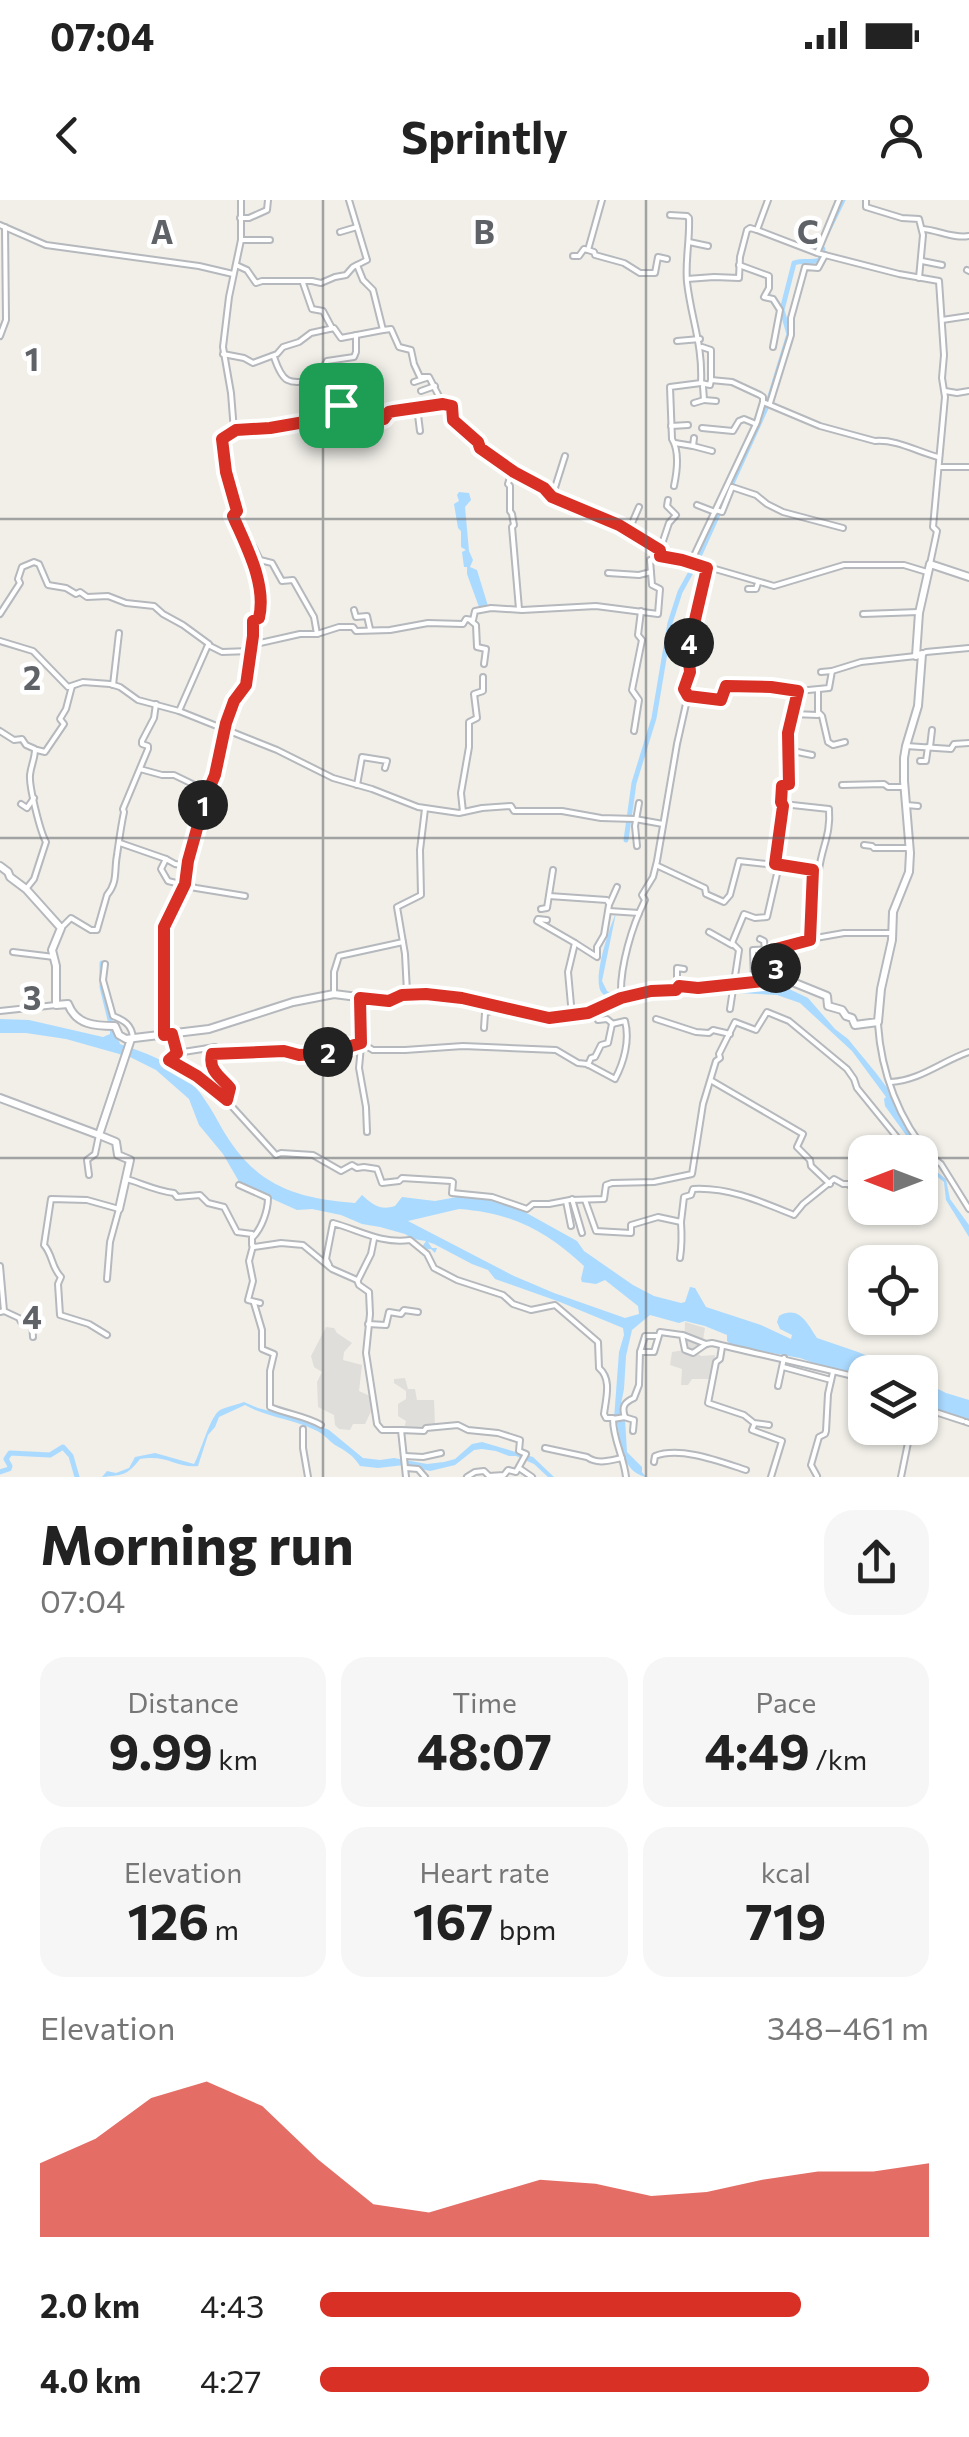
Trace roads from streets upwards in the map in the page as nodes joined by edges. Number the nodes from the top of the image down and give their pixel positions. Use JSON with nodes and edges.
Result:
{"nodes":[{"id":1,"x":240,"y":200,"type":"edge"},
{"id":2,"x":268,"y":200,"type":"edge"},
{"id":3,"x":349,"y":200,"type":"edge"},
{"id":4,"x":602,"y":200,"type":"edge"},
{"id":5,"x":768,"y":200,"type":"edge"},
{"id":6,"x":839,"y":200,"type":"edge"},
{"id":7,"x":866,"y":200,"type":"edge"},
{"id":8,"x":670,"y":215,"type":"dead end"},
{"id":9,"x":240,"y":218,"type":"junction"},
{"id":10,"x":2,"y":226,"type":"edge"},
{"id":11,"x":357,"y":227,"type":"junction"},
{"id":12,"x":756,"y":230,"type":"junction"},
{"id":13,"x":922,"y":230,"type":"junction"},
{"id":14,"x":340,"y":232,"type":"dead end"},
{"id":15,"x":969,"y":236,"type":"edge"},
{"id":16,"x":241,"y":240,"type":"junction"},
{"id":17,"x":270,"y":240,"type":"dead end"},
{"id":18,"x":688,"y":242,"type":"junction"},
{"id":19,"x":708,"y":246,"type":"dead end"},
{"id":20,"x":588,"y":250,"type":"junction"},
{"id":21,"x":821,"y":254,"type":"junction"},
{"id":22,"x":573,"y":256,"type":"dead end"},
{"id":23,"x":667,"y":259,"type":"dead end"},
{"id":24,"x":920,"y":262,"type":"junction"},
{"id":25,"x":236,"y":265,"type":"junction"},
{"id":26,"x":357,"y":265,"type":"junction"},
{"id":27,"x":739,"y":265,"type":"junction"},
{"id":28,"x":942,"y":265,"type":"dead end"},
{"id":29,"x":233,"y":274,"type":"junction"},
{"id":30,"x":919,"y":278,"type":"junction"},
{"id":31,"x":687,"y":279,"type":"junction"},
{"id":32,"x":304,"y":282,"type":"junction"},
{"id":33,"x":969,"y":316,"type":"edge"},
{"id":34,"x":942,"y":320,"type":"junction"},
{"id":35,"x":332,"y":328,"type":"junction"},
{"id":36,"x":383,"y":330,"type":"junction"},
{"id":37,"x":356,"y":335,"type":"junction"},
{"id":38,"x":0,"y":336,"type":"edge"},
{"id":39,"x":700,"y":339,"type":"junction"},
{"id":40,"x":678,"y":341,"type":"dead end"},
{"id":41,"x":701,"y":347,"type":"junction"},
{"id":42,"x":773,"y":347,"type":"dead end"},
{"id":43,"x":223,"y":354,"type":"junction"},
{"id":44,"x":273,"y":355,"type":"junction"},
{"id":45,"x":427,"y":377,"type":"junction"},
{"id":46,"x":318,"y":380,"type":"junction"},
{"id":47,"x":712,"y":380,"type":"junction"},
{"id":48,"x":414,"y":382,"type":"dead end"},
{"id":49,"x":702,"y":383,"type":"junction"},
{"id":50,"x":435,"y":386,"type":"junction"},
{"id":51,"x":945,"y":390,"type":"junction"},
{"id":52,"x":420,"y":391,"type":"dead end"},
{"id":53,"x":969,"y":391,"type":"edge"},
{"id":54,"x":704,"y":400,"type":"junction"},
{"id":55,"x":716,"y":401,"type":"dead end"},
{"id":56,"x":694,"y":403,"type":"dead end"},
{"id":57,"x":766,"y":403,"type":"junction"},
{"id":58,"x":443,"y":404,"type":"junction"},
{"id":59,"x":341,"y":405,"type":"junction"},
{"id":60,"x":417,"y":407,"type":"junction"},
{"id":61,"x":756,"y":424,"type":"junction"},
{"id":62,"x":688,"y":425,"type":"dead end"},
{"id":63,"x":671,"y":426,"type":"junction"},
{"id":64,"x":702,"y":428,"type":"dead end"},
{"id":65,"x":234,"y":431,"type":"junction"},
{"id":66,"x":420,"y":431,"type":"dead end"},
{"id":67,"x":694,"y":438,"type":"dead end"},
{"id":68,"x":674,"y":443,"type":"junction"},
{"id":69,"x":693,"y":446,"type":"junction"},
{"id":70,"x":712,"y":450,"type":"dead end"},
{"id":71,"x":565,"y":456,"type":"dead end"},
{"id":72,"x":940,"y":457,"type":"junction"},
{"id":73,"x":969,"y":466,"type":"edge"},
{"id":74,"x":939,"y":468,"type":"junction"},
{"id":75,"x":512,"y":471,"type":"junction"},
{"id":76,"x":674,"y":486,"type":"dead end"},
{"id":77,"x":552,"y":497,"type":"junction"},
{"id":78,"x":668,"y":500,"type":"dead end"},
{"id":79,"x":698,"y":505,"type":"dead end"},
{"id":80,"x":638,"y":507,"type":"dead end"},
{"id":81,"x":717,"y":511,"type":"junction"},
{"id":82,"x":843,"y":528,"type":"dead end"},
{"id":83,"x":629,"y":530,"type":"junction"},
{"id":84,"x":245,"y":542,"type":"junction"},
{"id":85,"x":660,"y":553,"type":"junction"},
{"id":86,"x":691,"y":563,"type":"junction"},
{"id":87,"x":707,"y":568,"type":"junction"},
{"id":88,"x":928,"y":568,"type":"junction"},
{"id":89,"x":650,"y":572,"type":"junction"},
{"id":90,"x":608,"y":574,"type":"dead end"},
{"id":91,"x":969,"y":577,"type":"edge"},
{"id":92,"x":758,"y":582,"type":"junction"},
{"id":93,"x":748,"y":589,"type":"dead end"},
{"id":94,"x":354,"y":610,"type":"dead end"},
{"id":95,"x":520,"y":610,"type":"junction"},
{"id":96,"x":642,"y":611,"type":"junction"},
{"id":97,"x":920,"y":612,"type":"junction"},
{"id":98,"x":0,"y":614,"type":"edge"},
{"id":99,"x":864,"y":614,"type":"dead end"},
{"id":100,"x":471,"y":621,"type":"junction"},
{"id":101,"x":370,"y":629,"type":"junction"},
{"id":102,"x":119,"y":633,"type":"dead end"},
{"id":103,"x":317,"y":634,"type":"junction"},
{"id":104,"x":0,"y":640,"type":"edge"},
{"id":105,"x":209,"y":644,"type":"junction"},
{"id":106,"x":251,"y":648,"type":"junction"},
{"id":107,"x":969,"y":648,"type":"edge"},
{"id":108,"x":919,"y":655,"type":"junction"},
{"id":109,"x":484,"y":664,"type":"dead end"},
{"id":110,"x":832,"y":671,"type":"junction"},
{"id":111,"x":821,"y":672,"type":"dead end"},
{"id":112,"x":483,"y":676,"type":"dead end"},
{"id":113,"x":113,"y":685,"type":"junction"},
{"id":114,"x":72,"y":686,"type":"junction"},
{"id":115,"x":818,"y":690,"type":"junction"},
{"id":116,"x":798,"y":691,"type":"junction"},
{"id":117,"x":688,"y":696,"type":"junction"},
{"id":118,"x":156,"y":704,"type":"junction"},
{"id":119,"x":179,"y":712,"type":"junction"},
{"id":120,"x":818,"y":712,"type":"junction"},
{"id":121,"x":792,"y":714,"type":"junction"},
{"id":122,"x":226,"y":730,"type":"junction"},
{"id":123,"x":932,"y":730,"type":"dead end"},
{"id":124,"x":0,"y":731,"type":"edge"},
{"id":125,"x":634,"y":731,"type":"dead end"},
{"id":126,"x":844,"y":742,"type":"dead end"},
{"id":127,"x":969,"y":743,"type":"edge"},
{"id":128,"x":906,"y":746,"type":"junction"},
{"id":129,"x":928,"y":747,"type":"junction"},
{"id":130,"x":34,"y":749,"type":"junction"},
{"id":131,"x":787,"y":750,"type":"junction"},
{"id":132,"x":812,"y":755,"type":"dead end"},
{"id":133,"x":920,"y":761,"type":"dead end"},
{"id":134,"x":140,"y":768,"type":"junction"},
{"id":135,"x":385,"y":768,"type":"dead end"},
{"id":136,"x":842,"y":784,"type":"dead end"},
{"id":137,"x":357,"y":786,"type":"junction"},
{"id":138,"x":905,"y":787,"type":"junction"},
{"id":139,"x":206,"y":790,"type":"junction"},
{"id":140,"x":34,"y":798,"type":"junction"},
{"id":141,"x":639,"y":803,"type":"dead end"},
{"id":142,"x":21,"y":804,"type":"dead end"},
{"id":143,"x":783,"y":804,"type":"junction"},
{"id":144,"x":906,"y":805,"type":"junction"},
{"id":145,"x":918,"y":806,"type":"dead end"},
{"id":146,"x":424,"y":809,"type":"junction"},
{"id":147,"x":464,"y":812,"type":"junction"},
{"id":148,"x":630,"y":820,"type":"junction"},
{"id":149,"x":662,"y":824,"type":"dead end"},
{"id":150,"x":120,"y":843,"type":"junction"},
{"id":151,"x":864,"y":845,"type":"dead end"},
{"id":152,"x":638,"y":846,"type":"dead end"},
{"id":153,"x":910,"y":848,"type":"junction"},
{"id":154,"x":731,"y":858,"type":"dead end"},
{"id":155,"x":166,"y":859,"type":"junction"},
{"id":156,"x":739,"y":861,"type":"junction"},
{"id":157,"x":656,"y":865,"type":"junction"},
{"id":158,"x":777,"y":865,"type":"junction"},
{"id":159,"x":0,"y":866,"type":"edge"},
{"id":160,"x":187,"y":866,"type":"junction"},
{"id":161,"x":553,"y":870,"type":"dead end"},
{"id":162,"x":813,"y":870,"type":"junction"},
{"id":163,"x":185,"y":884,"type":"junction"},
{"id":164,"x":617,"y":887,"type":"dead end"},
{"id":165,"x":26,"y":889,"type":"junction"},
{"id":166,"x":244,"y":896,"type":"dead end"},
{"id":167,"x":550,"y":896,"type":"junction"},
{"id":168,"x":609,"y":908,"type":"junction"},
{"id":169,"x":541,"y":909,"type":"dead end"},
{"id":170,"x":639,"y":914,"type":"junction"},
{"id":171,"x":547,"y":920,"type":"dead end"},
{"id":172,"x":61,"y":928,"type":"junction"},
{"id":173,"x":709,"y":932,"type":"dead end"},
{"id":174,"x":893,"y":933,"type":"junction"},
{"id":175,"x":760,"y":940,"type":"dead end"},
{"id":176,"x":810,"y":940,"type":"junction"},
{"id":177,"x":403,"y":942,"type":"junction"},
{"id":178,"x":574,"y":943,"type":"junction"},
{"id":179,"x":735,"y":947,"type":"junction"},
{"id":180,"x":765,"y":949,"type":"junction"},
{"id":181,"x":776,"y":949,"type":"junction"},
{"id":182,"x":753,"y":950,"type":"junction"},
{"id":183,"x":13,"y":952,"type":"dead end"},
{"id":184,"x":54,"y":957,"type":"junction"},
{"id":185,"x":105,"y":964,"type":"dead end"},
{"id":186,"x":668,"y":966,"type":"dead end"},
{"id":187,"x":676,"y":968,"type":"junction"},
{"id":188,"x":684,"y":968,"type":"dead end"},
{"id":189,"x":776,"y":978,"type":"junction"},
{"id":190,"x":754,"y":982,"type":"junction"},
{"id":191,"x":677,"y":986,"type":"junction"},
{"id":192,"x":734,"y":986,"type":"junction"},
{"id":193,"x":334,"y":994,"type":"junction"},
{"id":194,"x":407,"y":995,"type":"junction"},
{"id":195,"x":360,"y":998,"type":"junction"},
{"id":196,"x":620,"y":999,"type":"junction"},
{"id":197,"x":56,"y":1004,"type":"junction"},
{"id":198,"x":494,"y":1004,"type":"junction"},
{"id":199,"x":730,"y":1009,"type":"dead end"},
{"id":200,"x":0,"y":1011,"type":"edge"},
{"id":201,"x":572,"y":1016,"type":"junction"},
{"id":202,"x":656,"y":1019,"type":"dead end"},
{"id":203,"x":598,"y":1020,"type":"dead end"},
{"id":204,"x":878,"y":1022,"type":"junction"},
{"id":205,"x":613,"y":1024,"type":"junction"},
{"id":206,"x":484,"y":1028,"type":"dead end"},
{"id":207,"x":168,"y":1034,"type":"junction"},
{"id":208,"x":730,"y":1034,"type":"junction"},
{"id":209,"x":131,"y":1041,"type":"junction"},
{"id":210,"x":361,"y":1043,"type":"junction"},
{"id":211,"x":216,"y":1052,"type":"junction"},
{"id":212,"x":969,"y":1052,"type":"edge"},
{"id":213,"x":177,"y":1053,"type":"junction"},
{"id":214,"x":588,"y":1065,"type":"junction"},
{"id":215,"x":712,"y":1081,"type":"junction"},
{"id":216,"x":890,"y":1083,"type":"junction"},
{"id":217,"x":0,"y":1098,"type":"edge"},
{"id":218,"x":227,"y":1100,"type":"junction"},
{"id":219,"x":366,"y":1132,"type":"dead end"},
{"id":220,"x":99,"y":1135,"type":"junction"},
{"id":221,"x":894,"y":1135,"type":"edge"},
{"id":222,"x":913,"y":1135,"type":"edge"},
{"id":223,"x":938,"y":1163,"type":"edge"},
{"id":224,"x":836,"y":1172,"type":"dead end"},
{"id":225,"x":88,"y":1175,"type":"dead end"},
{"id":226,"x":127,"y":1180,"type":"junction"},
{"id":227,"x":832,"y":1181,"type":"junction"},
{"id":228,"x":848,"y":1184,"type":"edge"},
{"id":229,"x":239,"y":1185,"type":"dead end"},
{"id":230,"x":569,"y":1200,"type":"junction"},
{"id":231,"x":585,"y":1200,"type":"junction"},
{"id":232,"x":119,"y":1209,"type":"junction"},
{"id":233,"x":969,"y":1209,"type":"edge"},
{"id":234,"x":682,"y":1222,"type":"junction"},
{"id":235,"x":571,"y":1226,"type":"dead end"},
{"id":236,"x":582,"y":1233,"type":"dead end"},
{"id":237,"x":253,"y":1237,"type":"junction"},
{"id":238,"x":374,"y":1238,"type":"junction"},
{"id":239,"x":253,"y":1246,"type":"junction"},
{"id":240,"x":680,"y":1258,"type":"dead end"},
{"id":241,"x":0,"y":1266,"type":"edge"},
{"id":242,"x":332,"y":1269,"type":"junction"},
{"id":243,"x":107,"y":1279,"type":"dead end"},
{"id":244,"x":358,"y":1280,"type":"junction"},
{"id":245,"x":2,"y":1312,"type":"edge"},
{"id":246,"x":418,"y":1312,"type":"dead end"},
{"id":247,"x":368,"y":1324,"type":"junction"},
{"id":248,"x":107,"y":1335,"type":"dead end"},
{"id":249,"x":658,"y":1336,"type":"junction"},
{"id":250,"x":682,"y":1336,"type":"junction"},
{"id":251,"x":32,"y":1337,"type":"dead end"},
{"id":252,"x":706,"y":1344,"type":"junction"},
{"id":253,"x":722,"y":1346,"type":"junction"},
{"id":254,"x":640,"y":1352,"type":"junction"},
{"id":255,"x":784,"y":1358,"type":"junction"},
{"id":256,"x":783,"y":1367,"type":"junction"},
{"id":257,"x":834,"y":1372,"type":"junction"},
{"id":258,"x":848,"y":1375,"type":"edge"},
{"id":259,"x":832,"y":1380,"type":"junction"},
{"id":260,"x":778,"y":1386,"type":"dead end"},
{"id":261,"x":938,"y":1413,"type":"edge"},
{"id":262,"x":624,"y":1417,"type":"junction"},
{"id":263,"x":614,"y":1418,"type":"junction"},
{"id":264,"x":966,"y":1422,"type":"edge"},
{"id":265,"x":321,"y":1425,"type":"dead end"},
{"id":266,"x":768,"y":1425,"type":"dead end"},
{"id":267,"x":754,"y":1426,"type":"dead end"},
{"id":268,"x":303,"y":1428,"type":"dead end"},
{"id":269,"x":402,"y":1430,"type":"junction"},
{"id":270,"x":633,"y":1431,"type":"dead end"},
{"id":271,"x":908,"y":1445,"type":"edge"},
{"id":272,"x":545,"y":1448,"type":"dead end"},
{"id":273,"x":441,"y":1454,"type":"dead end"},
{"id":274,"x":622,"y":1458,"type":"junction"},
{"id":275,"x":405,"y":1462,"type":"junction"},
{"id":276,"x":654,"y":1462,"type":"dead end"},
{"id":277,"x":519,"y":1468,"type":"junction"},
{"id":278,"x":746,"y":1470,"type":"dead end"},
{"id":279,"x":817,"y":1476,"type":"edge"},
{"id":280,"x":308,"y":1477,"type":"edge"},
{"id":281,"x":406,"y":1477,"type":"edge"},
{"id":282,"x":424,"y":1477,"type":"edge"},
{"id":283,"x":467,"y":1477,"type":"edge"},
{"id":284,"x":532,"y":1477,"type":"edge"},
{"id":285,"x":626,"y":1477,"type":"edge"},
{"id":286,"x":771,"y":1477,"type":"edge"},
{"id":287,"x":901,"y":1477,"type":"edge"}],
"edges":[{"from":1,"to":9,"type":"street"},
{"from":2,"to":9,"type":"street"},
{"from":3,"to":11,"type":"street"},
{"from":4,"to":20,"type":"street"},
{"from":5,"to":12,"type":"street"},
{"from":6,"to":21,"type":"street"},
{"from":7,"to":13,"type":"street"},
{"from":8,"to":18,"type":"street"},
{"from":9,"to":16,"type":"street"},
{"from":10,"to":29,"type":"street"},
{"from":10,"to":38,"type":"street"},
{"from":11,"to":14,"type":"street"},
{"from":11,"to":26,"type":"street"},
{"from":12,"to":21,"type":"street"},
{"from":12,"to":27,"type":"street"},
{"from":13,"to":15,"type":"street"},
{"from":13,"to":24,"type":"street"},
{"from":16,"to":17,"type":"street"},
{"from":16,"to":25,"type":"street"},
{"from":18,"to":19,"type":"street"},
{"from":18,"to":31,"type":"street"},
{"from":20,"to":22,"type":"street"},
{"from":20,"to":23,"type":"street"},
{"from":21,"to":30,"type":"street"},
{"from":21,"to":57,"type":"street"},
{"from":24,"to":28,"type":"street"},
{"from":24,"to":30,"type":"street"},
{"from":25,"to":29,"type":"street"},
{"from":25,"to":32,"type":"street"},
{"from":26,"to":32,"type":"street"},
{"from":26,"to":36,"type":"street"},
{"from":27,"to":31,"type":"street"},
{"from":27,"to":42,"type":"street"},
{"from":29,"to":43,"type":"street"},
{"from":30,"to":34,"type":"street"},
{"from":31,"to":39,"type":"street"},
{"from":32,"to":35,"type":"street"},
{"from":33,"to":34,"type":"street"},
{"from":34,"to":51,"type":"street"},
{"from":35,"to":37,"type":"street"},
{"from":35,"to":44,"type":"street"},
{"from":36,"to":37,"type":"street"},
{"from":36,"to":45,"type":"street"},
{"from":37,"to":46,"type":"street"},
{"from":39,"to":40,"type":"street"},
{"from":39,"to":41,"type":"street"},
{"from":41,"to":47,"type":"street"},
{"from":41,"to":49,"type":"street"},
{"from":43,"to":44,"type":"street"},
{"from":43,"to":65,"type":"street"},
{"from":44,"to":46,"type":"street"},
{"from":45,"to":48,"type":"street"},
{"from":45,"to":50,"type":"street"},
{"from":46,"to":59,"type":"street"},
{"from":47,"to":49,"type":"street"},
{"from":47,"to":57,"type":"street"},
{"from":49,"to":54,"type":"street"},
{"from":49,"to":63,"type":"street"},
{"from":50,"to":52,"type":"street"},
{"from":50,"to":58,"type":"street"},
{"from":51,"to":53,"type":"street"},
{"from":51,"to":72,"type":"street"},
{"from":54,"to":55,"type":"street"},
{"from":54,"to":56,"type":"street"},
{"from":57,"to":61,"type":"street"},
{"from":57,"to":72,"type":"street"},
{"from":58,"to":60,"type":"street"},
{"from":58,"to":75,"type":"street"},
{"from":59,"to":60,"type":"street"},
{"from":59,"to":65,"type":"street"},
{"from":60,"to":66,"type":"street"},
{"from":61,"to":64,"type":"street"},
{"from":61,"to":81,"type":"street"},
{"from":62,"to":63,"type":"street"},
{"from":63,"to":68,"type":"street"},
{"from":65,"to":84,"type":"street"},
{"from":67,"to":69,"type":"street"},
{"from":68,"to":69,"type":"street"},
{"from":68,"to":76,"type":"street"},
{"from":69,"to":70,"type":"street"},
{"from":71,"to":77,"type":"street"},
{"from":72,"to":74,"type":"street"},
{"from":73,"to":74,"type":"street"},
{"from":74,"to":88,"type":"street"},
{"from":75,"to":77,"type":"street"},
{"from":75,"to":95,"type":"street"},
{"from":77,"to":83,"type":"street"},
{"from":78,"to":85,"type":"street"},
{"from":79,"to":81,"type":"street"},
{"from":80,"to":83,"type":"street"},
{"from":81,"to":82,"type":"street"},
{"from":81,"to":86,"type":"street"},
{"from":83,"to":85,"type":"street"},
{"from":84,"to":103,"type":"street"},
{"from":84,"to":106,"type":"street"},
{"from":85,"to":86,"type":"street"},
{"from":85,"to":89,"type":"street"},
{"from":86,"to":87,"type":"street"},
{"from":87,"to":92,"type":"street"},
{"from":87,"to":117,"type":"street"},
{"from":88,"to":91,"type":"street"},
{"from":88,"to":92,"type":"street"},
{"from":88,"to":97,"type":"street"},
{"from":89,"to":90,"type":"street"},
{"from":89,"to":96,"type":"street"},
{"from":92,"to":93,"type":"street"},
{"from":94,"to":101,"type":"street"},
{"from":95,"to":96,"type":"street"},
{"from":95,"to":100,"type":"street"},
{"from":96,"to":125,"type":"street"},
{"from":97,"to":99,"type":"street"},
{"from":97,"to":108,"type":"street"},
{"from":98,"to":105,"type":"street"},
{"from":100,"to":101,"type":"street"},
{"from":100,"to":109,"type":"street"},
{"from":101,"to":103,"type":"street"},
{"from":102,"to":113,"type":"street"},
{"from":103,"to":106,"type":"street"},
{"from":104,"to":114,"type":"street"},
{"from":105,"to":106,"type":"street"},
{"from":105,"to":119,"type":"street"},
{"from":106,"to":122,"type":"street"},
{"from":107,"to":108,"type":"street"},
{"from":108,"to":110,"type":"street"},
{"from":108,"to":128,"type":"street"},
{"from":110,"to":111,"type":"street"},
{"from":110,"to":115,"type":"street"},
{"from":112,"to":147,"type":"street"},
{"from":113,"to":114,"type":"street"},
{"from":113,"to":118,"type":"street"},
{"from":114,"to":130,"type":"street"},
{"from":115,"to":116,"type":"street"},
{"from":115,"to":120,"type":"street"},
{"from":116,"to":117,"type":"street"},
{"from":116,"to":121,"type":"street"},
{"from":117,"to":157,"type":"street"},
{"from":118,"to":119,"type":"street"},
{"from":118,"to":134,"type":"street"},
{"from":119,"to":122,"type":"street"},
{"from":120,"to":121,"type":"street"},
{"from":120,"to":126,"type":"street"},
{"from":121,"to":131,"type":"street"},
{"from":122,"to":137,"type":"street"},
{"from":122,"to":139,"type":"street"},
{"from":123,"to":129,"type":"street"},
{"from":124,"to":130,"type":"street"},
{"from":127,"to":129,"type":"street"},
{"from":128,"to":129,"type":"street"},
{"from":128,"to":138,"type":"street"},
{"from":129,"to":133,"type":"street"},
{"from":130,"to":140,"type":"street"},
{"from":131,"to":132,"type":"street"},
{"from":131,"to":143,"type":"street"},
{"from":134,"to":139,"type":"street"},
{"from":134,"to":150,"type":"street"},
{"from":135,"to":137,"type":"street"},
{"from":136,"to":138,"type":"street"},
{"from":137,"to":146,"type":"street"},
{"from":138,"to":144,"type":"street"},
{"from":139,"to":160,"type":"street"},
{"from":140,"to":142,"type":"street"},
{"from":140,"to":165,"type":"street"},
{"from":141,"to":148,"type":"street"},
{"from":143,"to":158,"type":"street"},
{"from":143,"to":162,"type":"street"},
{"from":144,"to":145,"type":"street"},
{"from":144,"to":153,"type":"street"},
{"from":146,"to":147,"type":"street"},
{"from":146,"to":177,"type":"street"},
{"from":147,"to":148,"type":"street"},
{"from":148,"to":149,"type":"street"},
{"from":148,"to":152,"type":"street"},
{"from":150,"to":155,"type":"street"},
{"from":150,"to":172,"type":"street"},
{"from":151,"to":153,"type":"street"},
{"from":153,"to":174,"type":"street"},
{"from":154,"to":156,"type":"street"},
{"from":155,"to":160,"type":"street"},
{"from":155,"to":163,"type":"street"},
{"from":156,"to":157,"type":"street"},
{"from":156,"to":158,"type":"street"},
{"from":157,"to":170,"type":"street"},
{"from":158,"to":162,"type":"street"},
{"from":158,"to":179,"type":"street"},
{"from":159,"to":165,"type":"street"},
{"from":160,"to":163,"type":"street"},
{"from":161,"to":167,"type":"street"},
{"from":162,"to":176,"type":"street"},
{"from":163,"to":166,"type":"street"},
{"from":163,"to":207,"type":"street"},
{"from":164,"to":168,"type":"street"},
{"from":165,"to":172,"type":"street"},
{"from":167,"to":168,"type":"street"},
{"from":167,"to":169,"type":"street"},
{"from":168,"to":170,"type":"street"},
{"from":168,"to":178,"type":"street"},
{"from":170,"to":196,"type":"street"},
{"from":171,"to":178,"type":"street"},
{"from":172,"to":184,"type":"street"},
{"from":173,"to":179,"type":"street"},
{"from":174,"to":176,"type":"street"},
{"from":174,"to":204,"type":"street"},
{"from":175,"to":180,"type":"street"},
{"from":176,"to":181,"type":"street"},
{"from":177,"to":193,"type":"street"},
{"from":177,"to":194,"type":"street"},
{"from":178,"to":201,"type":"street"},
{"from":179,"to":182,"type":"street"},
{"from":179,"to":192,"type":"street"},
{"from":180,"to":181,"type":"street"},
{"from":180,"to":182,"type":"street"},
{"from":181,"to":189,"type":"street"},
{"from":182,"to":190,"type":"street"},
{"from":183,"to":184,"type":"street"},
{"from":184,"to":197,"type":"street"},
{"from":185,"to":209,"type":"street"},
{"from":186,"to":187,"type":"street"},
{"from":187,"to":188,"type":"street"},
{"from":187,"to":191,"type":"street"},
{"from":189,"to":190,"type":"street"},
{"from":189,"to":204,"type":"street"},
{"from":190,"to":192,"type":"street"},
{"from":191,"to":192,"type":"street"},
{"from":191,"to":196,"type":"street"},
{"from":192,"to":199,"type":"street"},
{"from":193,"to":195,"type":"street"},
{"from":193,"to":207,"type":"street"},
{"from":194,"to":195,"type":"street"},
{"from":194,"to":198,"type":"street"},
{"from":195,"to":210,"type":"street"},
{"from":196,"to":201,"type":"street"},
{"from":197,"to":200,"type":"street"},
{"from":197,"to":209,"type":"street"},
{"from":198,"to":201,"type":"street"},
{"from":198,"to":206,"type":"street"},
{"from":202,"to":208,"type":"street"},
{"from":203,"to":205,"type":"street"},
{"from":204,"to":216,"type":"street"},
{"from":205,"to":214,"type":"street"},
{"from":205,"to":214,"type":"street"},
{"from":207,"to":209,"type":"street"},
{"from":207,"to":213,"type":"street"},
{"from":208,"to":215,"type":"street"},
{"from":208,"to":221,"type":"street"},
{"from":209,"to":220,"type":"street"},
{"from":210,"to":211,"type":"street"},
{"from":210,"to":214,"type":"street"},
{"from":210,"to":219,"type":"street"},
{"from":211,"to":213,"type":"street"},
{"from":211,"to":218,"type":"street"},
{"from":212,"to":216,"type":"street"},
{"from":213,"to":218,"type":"street"},
{"from":215,"to":227,"type":"street"},
{"from":215,"to":231,"type":"street"},
{"from":216,"to":222,"type":"street"},
{"from":217,"to":220,"type":"street"},
{"from":218,"to":230,"type":"street"},
{"from":220,"to":225,"type":"street"},
{"from":220,"to":226,"type":"street"},
{"from":223,"to":233,"type":"street"},
{"from":224,"to":227,"type":"street"},
{"from":226,"to":232,"type":"street"},
{"from":226,"to":237,"type":"street"},
{"from":227,"to":228,"type":"street"},
{"from":227,"to":234,"type":"street"},
{"from":229,"to":237,"type":"street"},
{"from":230,"to":231,"type":"street"},
{"from":230,"to":235,"type":"street"},
{"from":230,"to":236,"type":"street"},
{"from":231,"to":234,"type":"street"},
{"from":232,"to":243,"type":"street"},
{"from":232,"to":248,"type":"street"},
{"from":234,"to":240,"type":"street"},
{"from":237,"to":239,"type":"street"},
{"from":238,"to":242,"type":"street"},
{"from":238,"to":244,"type":"street"},
{"from":238,"to":263,"type":"street"},
{"from":239,"to":242,"type":"street"},
{"from":239,"to":265,"type":"street"},
{"from":241,"to":245,"type":"street"},
{"from":242,"to":244,"type":"street"},
{"from":244,"to":247,"type":"street"},
{"from":245,"to":251,"type":"street"},
{"from":246,"to":247,"type":"street"},
{"from":247,"to":269,"type":"street"},
{"from":249,"to":250,"type":"street"},
{"from":249,"to":254,"type":"street"},
{"from":249,"to":254,"type":"street"},
{"from":250,"to":252,"type":"street"},
{"from":250,"to":252,"type":"street"},
{"from":252,"to":253,"type":"street"},
{"from":253,"to":255,"type":"street"},
{"from":253,"to":266,"type":"street"},
{"from":254,"to":262,"type":"street"},
{"from":255,"to":256,"type":"street"},
{"from":255,"to":257,"type":"street"},
{"from":256,"to":259,"type":"street"},
{"from":256,"to":260,"type":"street"},
{"from":257,"to":258,"type":"street"},
{"from":257,"to":259,"type":"street"},
{"from":259,"to":279,"type":"street"},
{"from":261,"to":264,"type":"street"},
{"from":262,"to":263,"type":"street"},
{"from":262,"to":270,"type":"street"},
{"from":263,"to":274,"type":"street"},
{"from":267,"to":286,"type":"street"},
{"from":268,"to":280,"type":"street"},
{"from":269,"to":275,"type":"street"},
{"from":269,"to":277,"type":"street"},
{"from":271,"to":287,"type":"street"},
{"from":272,"to":274,"type":"street"},
{"from":273,"to":275,"type":"street"},
{"from":274,"to":285,"type":"street"},
{"from":275,"to":281,"type":"street"},
{"from":275,"to":282,"type":"street"},
{"from":276,"to":278,"type":"street"},
{"from":277,"to":283,"type":"street"},
{"from":277,"to":284,"type":"street"}]}
